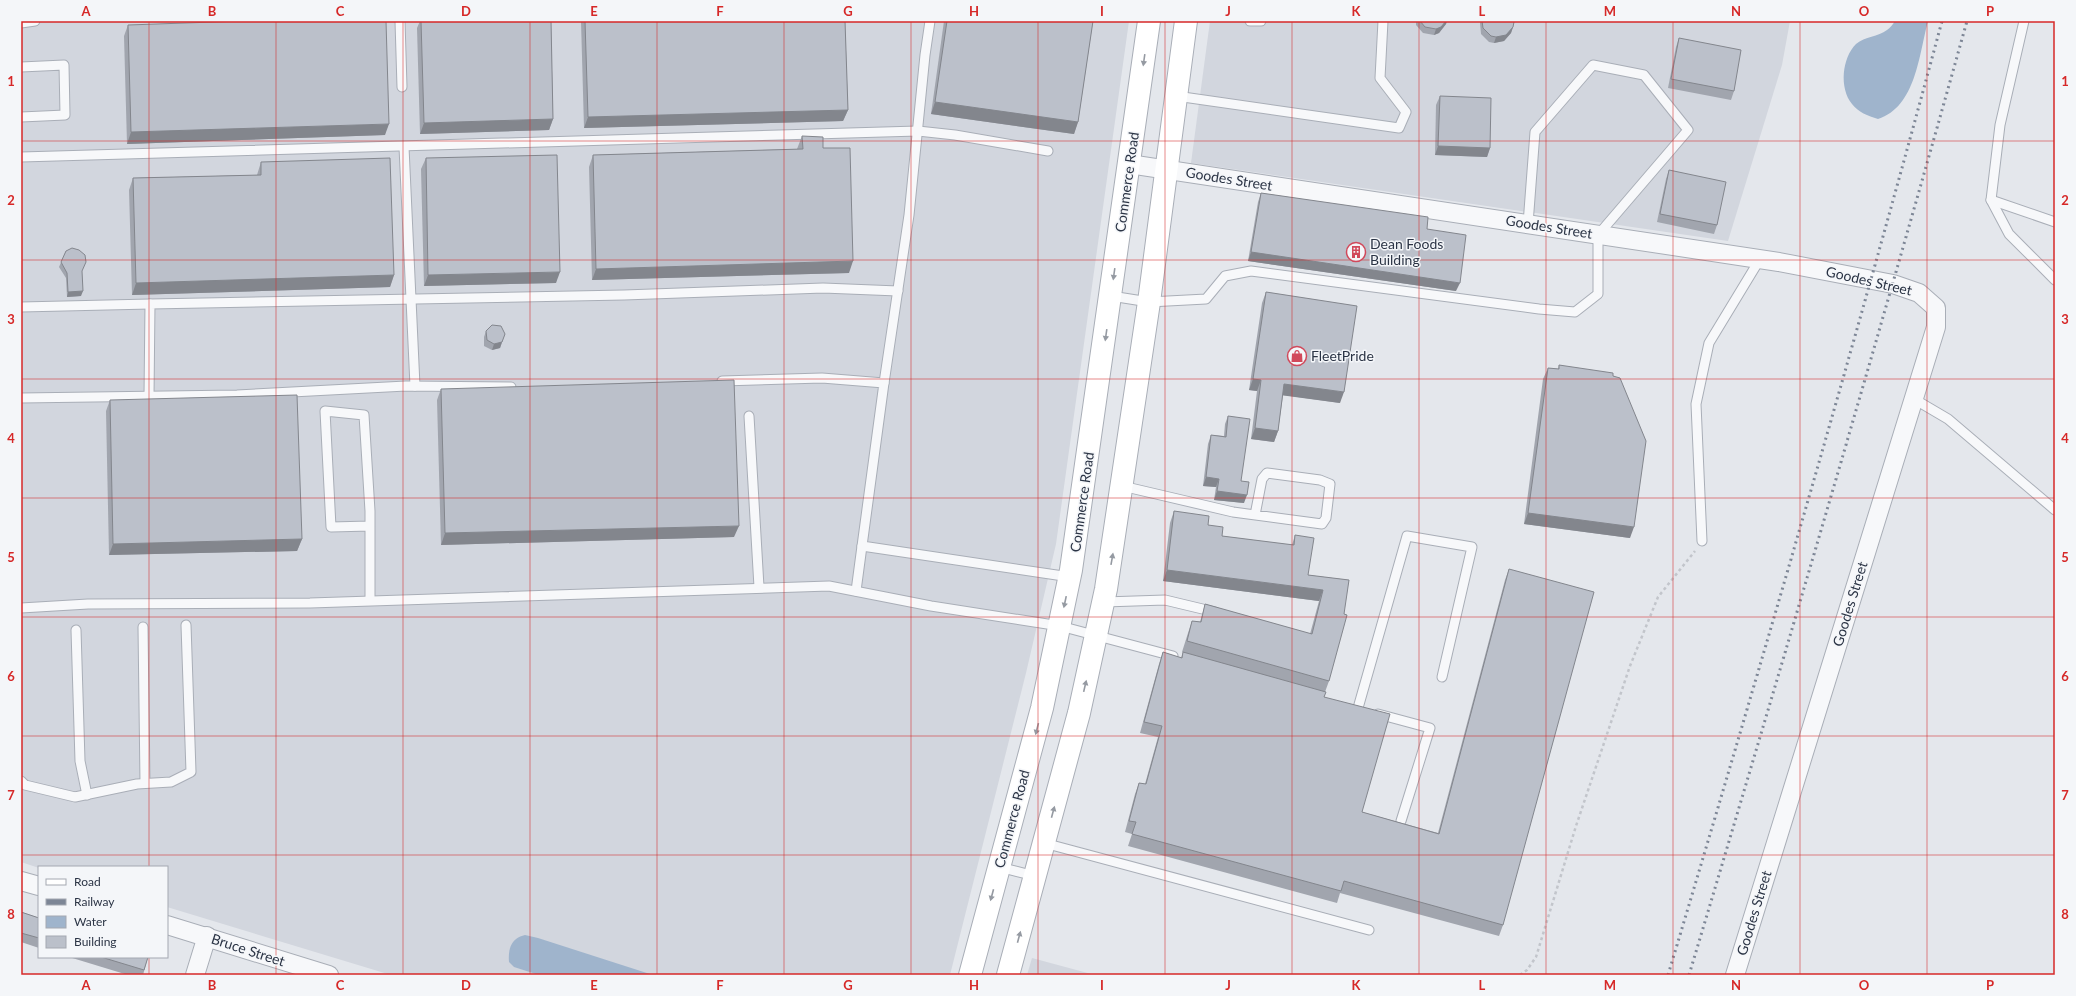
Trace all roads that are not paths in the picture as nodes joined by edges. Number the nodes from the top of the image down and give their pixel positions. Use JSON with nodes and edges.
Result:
{"nodes":[{"id":1,"x":35,"y":21,"type":"edge"},
{"id":2,"x":400,"y":21,"type":"edge"},
{"id":3,"x":930,"y":21,"type":"edge"},
{"id":4,"x":1149,"y":21,"type":"edge"},
{"id":5,"x":1186,"y":21,"type":"edge"},
{"id":6,"x":1250,"y":21,"type":"edge"},
{"id":7,"x":1261,"y":21,"type":"edge"},
{"id":8,"x":1383,"y":21,"type":"edge"},
{"id":9,"x":2024,"y":21,"type":"edge"},
{"id":10,"x":21,"y":23,"type":"edge"},
{"id":11,"x":21,"y":66,"type":"edge"},
{"id":12,"x":402,"y":87,"type":"dead end"},
{"id":13,"x":1176,"y":96,"type":"junction"},
{"id":14,"x":21,"y":117,"type":"edge"},
{"id":15,"x":918,"y":131,"type":"junction"},
{"id":16,"x":404,"y":147,"type":"junction"},
{"id":17,"x":1048,"y":152,"type":"dead end"},
{"id":18,"x":21,"y":157,"type":"edge"},
{"id":19,"x":1129,"y":164,"type":"junction"},
{"id":20,"x":1166,"y":169,"type":"junction"},
{"id":21,"x":1991,"y":200,"type":"junction"},
{"id":22,"x":2055,"y":222,"type":"edge"},
{"id":23,"x":1528,"y":224,"type":"junction"},
{"id":24,"x":1598,"y":235,"type":"junction"},
{"id":25,"x":1760,"y":260,"type":"junction"},
{"id":26,"x":2055,"y":280,"type":"edge"},
{"id":27,"x":898,"y":291,"type":"junction"},
{"id":28,"x":1111,"y":296,"type":"junction"},
{"id":29,"x":412,"y":299,"type":"junction"},
{"id":30,"x":1148,"y":302,"type":"junction"},
{"id":31,"x":150,"y":304,"type":"junction"},
{"id":32,"x":21,"y":307,"type":"edge"},
{"id":33,"x":711,"y":382,"type":"edge"},
{"id":34,"x":884,"y":383,"type":"junction"},
{"id":35,"x":415,"y":386,"type":"junction"},
{"id":36,"x":520,"y":387,"type":"edge"},
{"id":37,"x":150,"y":396,"type":"junction"},
{"id":38,"x":21,"y":398,"type":"edge"},
{"id":39,"x":1914,"y":399,"type":"junction"},
{"id":40,"x":749,"y":416,"type":"dead end"},
{"id":41,"x":1122,"y":486,"type":"junction"},
{"id":42,"x":2055,"y":510,"type":"edge"},
{"id":43,"x":1255,"y":515,"type":"junction"},
{"id":44,"x":370,"y":526,"type":"junction"},
{"id":45,"x":1702,"y":541,"type":"road end"},
{"id":46,"x":862,"y":546,"type":"junction"},
{"id":47,"x":1070,"y":577,"type":"junction"},
{"id":48,"x":759,"y":588,"type":"junction"},
{"id":49,"x":856,"y":591,"type":"junction"},
{"id":50,"x":370,"y":600,"type":"junction"},
{"id":51,"x":1104,"y":602,"type":"junction"},
{"id":52,"x":21,"y":608,"type":"edge"},
{"id":53,"x":1224,"y":614,"type":"edge"},
{"id":54,"x":186,"y":625,"type":"dead end"},
{"id":55,"x":1060,"y":626,"type":"junction"},
{"id":56,"x":143,"y":627,"type":"dead end"},
{"id":57,"x":76,"y":630,"type":"dead end"},
{"id":58,"x":1097,"y":634,"type":"junction"},
{"id":59,"x":1181,"y":658,"type":"edge"},
{"id":60,"x":1442,"y":677,"type":"dead end"},
{"id":61,"x":21,"y":781,"type":"edge"},
{"id":62,"x":145,"y":783,"type":"junction"},
{"id":63,"x":87,"y":795,"type":"junction"},
{"id":64,"x":1401,"y":821,"type":"dead end"},
{"id":65,"x":1044,"y":843,"type":"junction"},
{"id":66,"x":999,"y":867,"type":"junction"},
{"id":67,"x":1035,"y":877,"type":"junction"},
{"id":68,"x":21,"y":881,"type":"edge"},
{"id":69,"x":38,"y":886,"type":"edge"},
{"id":70,"x":168,"y":925,"type":"edge"},
{"id":71,"x":1369,"y":930,"type":"dead end"},
{"id":72,"x":207,"y":936,"type":"junction"},
{"id":73,"x":195,"y":975,"type":"edge"},
{"id":74,"x":329,"y":975,"type":"edge"},
{"id":75,"x":970,"y":975,"type":"edge"},
{"id":76,"x":1008,"y":975,"type":"edge"},
{"id":77,"x":1735,"y":975,"type":"edge"}],
"edges":[{"from":1,"to":10,"type":"lane"},
{"from":2,"to":12,"type":"lane"},
{"from":3,"to":15,"type":"lane"},
{"from":4,"to":19,"type":"main road","name":"Commerce Road","one_way":true},
{"from":5,"to":13,"type":"main road"},
{"from":6,"to":7,"type":"lane"},
{"from":8,"to":13,"type":"lane"},
{"from":9,"to":21,"type":"lane"},
{"from":11,"to":14,"type":"lane"},
{"from":13,"to":20,"type":"main road"},
{"from":15,"to":16,"type":"lane"},
{"from":15,"to":17,"type":"lane"},
{"from":15,"to":27,"type":"lane"},
{"from":16,"to":18,"type":"lane"},
{"from":16,"to":29,"type":"lane"},
{"from":19,"to":20,"type":"street","name":"Goodes Street"},
{"from":19,"to":28,"type":"main road","name":"Commerce Road","one_way":true},
{"from":20,"to":23,"type":"street","name":"Goodes Street"},
{"from":20,"to":30,"type":"main road"},
{"from":21,"to":22,"type":"lane"},
{"from":21,"to":26,"type":"lane"},
{"from":23,"to":24,"type":"street","name":"Goodes Street"},
{"from":23,"to":24,"type":"lane"},
{"from":24,"to":25,"type":"street","name":"Goodes Street"},
{"from":24,"to":30,"type":"lane"},
{"from":25,"to":39,"type":"street","name":"Goodes Street"},
{"from":25,"to":45,"type":"lane"},
{"from":27,"to":29,"type":"lane"},
{"from":27,"to":34,"type":"lane"},
{"from":28,"to":30,"type":"lane"},
{"from":28,"to":47,"type":"main road","name":"Commerce Road","one_way":true},
{"from":29,"to":31,"type":"lane"},
{"from":29,"to":35,"type":"lane"},
{"from":30,"to":41,"type":"main road"},
{"from":31,"to":32,"type":"lane"},
{"from":31,"to":37,"type":"lane"},
{"from":33,"to":34,"type":"lane"},
{"from":34,"to":46,"type":"lane"},
{"from":35,"to":36,"type":"lane"},
{"from":35,"to":37,"type":"lane"},
{"from":37,"to":38,"type":"lane"},
{"from":39,"to":42,"type":"lane"},
{"from":39,"to":77,"type":"street","name":"Goodes Street"},
{"from":40,"to":48,"type":"lane"},
{"from":41,"to":43,"type":"lane"},
{"from":51,"to":41,"type":"main road","one_way":true},
{"from":43,"to":43,"type":"lane"},
{"from":44,"to":44,"type":"lane"},
{"from":44,"to":50,"type":"lane"},
{"from":46,"to":47,"type":"lane"},
{"from":46,"to":49,"type":"lane"},
{"from":47,"to":55,"type":"main road","name":"Commerce Road","one_way":true},
{"from":48,"to":49,"type":"lane"},
{"from":48,"to":50,"type":"lane"},
{"from":49,"to":55,"type":"lane"},
{"from":50,"to":52,"type":"lane"},
{"from":51,"to":53,"type":"lane"},
{"from":51,"to":58,"type":"main road"},
{"from":54,"to":62,"type":"lane"},
{"from":55,"to":58,"type":"lane"},
{"from":55,"to":66,"type":"main road","name":"Commerce Road","one_way":true},
{"from":56,"to":62,"type":"lane"},
{"from":57,"to":63,"type":"lane"},
{"from":58,"to":59,"type":"lane"},
{"from":65,"to":58,"type":"main road","one_way":true},
{"from":60,"to":64,"type":"lane"},
{"from":61,"to":63,"type":"lane"},
{"from":62,"to":63,"type":"lane"},
{"from":65,"to":67,"type":"main road"},
{"from":65,"to":71,"type":"lane"},
{"from":66,"to":67,"type":"lane"},
{"from":66,"to":75,"type":"main road","name":"Commerce Road","one_way":true},
{"from":76,"to":67,"type":"main road","one_way":true},
{"from":68,"to":69,"type":"street"},
{"from":70,"to":72,"type":"street","name":"Bruce Street"},
{"from":72,"to":73,"type":"street"},
{"from":72,"to":74,"type":"street","name":"Bruce Street"}]}
